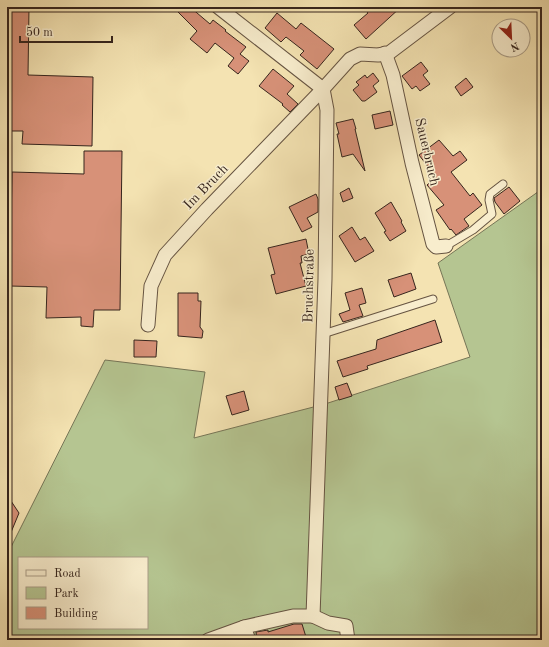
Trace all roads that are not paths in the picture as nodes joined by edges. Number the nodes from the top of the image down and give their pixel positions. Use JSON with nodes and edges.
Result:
{"nodes":[{"id":1,"x":218,"y":7,"type":"edge"},
{"id":2,"x":450,"y":7,"type":"edge"},
{"id":3,"x":386,"y":53,"type":"junction"},
{"id":4,"x":323,"y":90,"type":"junction"},
{"id":5,"x":503,"y":184,"type":"dead end"},
{"id":6,"x":446,"y":246,"type":"joint"},
{"id":7,"x":433,"y":299,"type":"dead end"},
{"id":8,"x":148,"y":325,"type":"dead end"},
{"id":9,"x":324,"y":334,"type":"junction"},
{"id":10,"x":313,"y":616,"type":"junction"},
{"id":11,"x":244,"y":627,"type":"junction"},
{"id":12,"x":208,"y":640,"type":"edge"},
{"id":13,"x":249,"y":640,"type":"edge"},
{"id":14,"x":348,"y":640,"type":"edge"}],
"edges":[{"from":1,"to":4,"type":"street"},
{"from":2,"to":3,"type":"street"},
{"from":3,"to":4,"type":"street"},
{"from":3,"to":6,"type":"street","name":"Sauerbruch"},
{"from":4,"to":8,"type":"street","name":"Im Bruch"},
{"from":4,"to":9,"type":"street","name":"Bruchstraße"},
{"from":5,"to":6,"type":"lane"},
{"from":7,"to":9,"type":"lane"},
{"from":9,"to":10,"type":"street","name":"Bruchstraße"},
{"from":10,"to":11,"type":"street"},
{"from":10,"to":14,"type":"street"},
{"from":11,"to":12,"type":"street"},
{"from":11,"to":13,"type":"street"}]}
